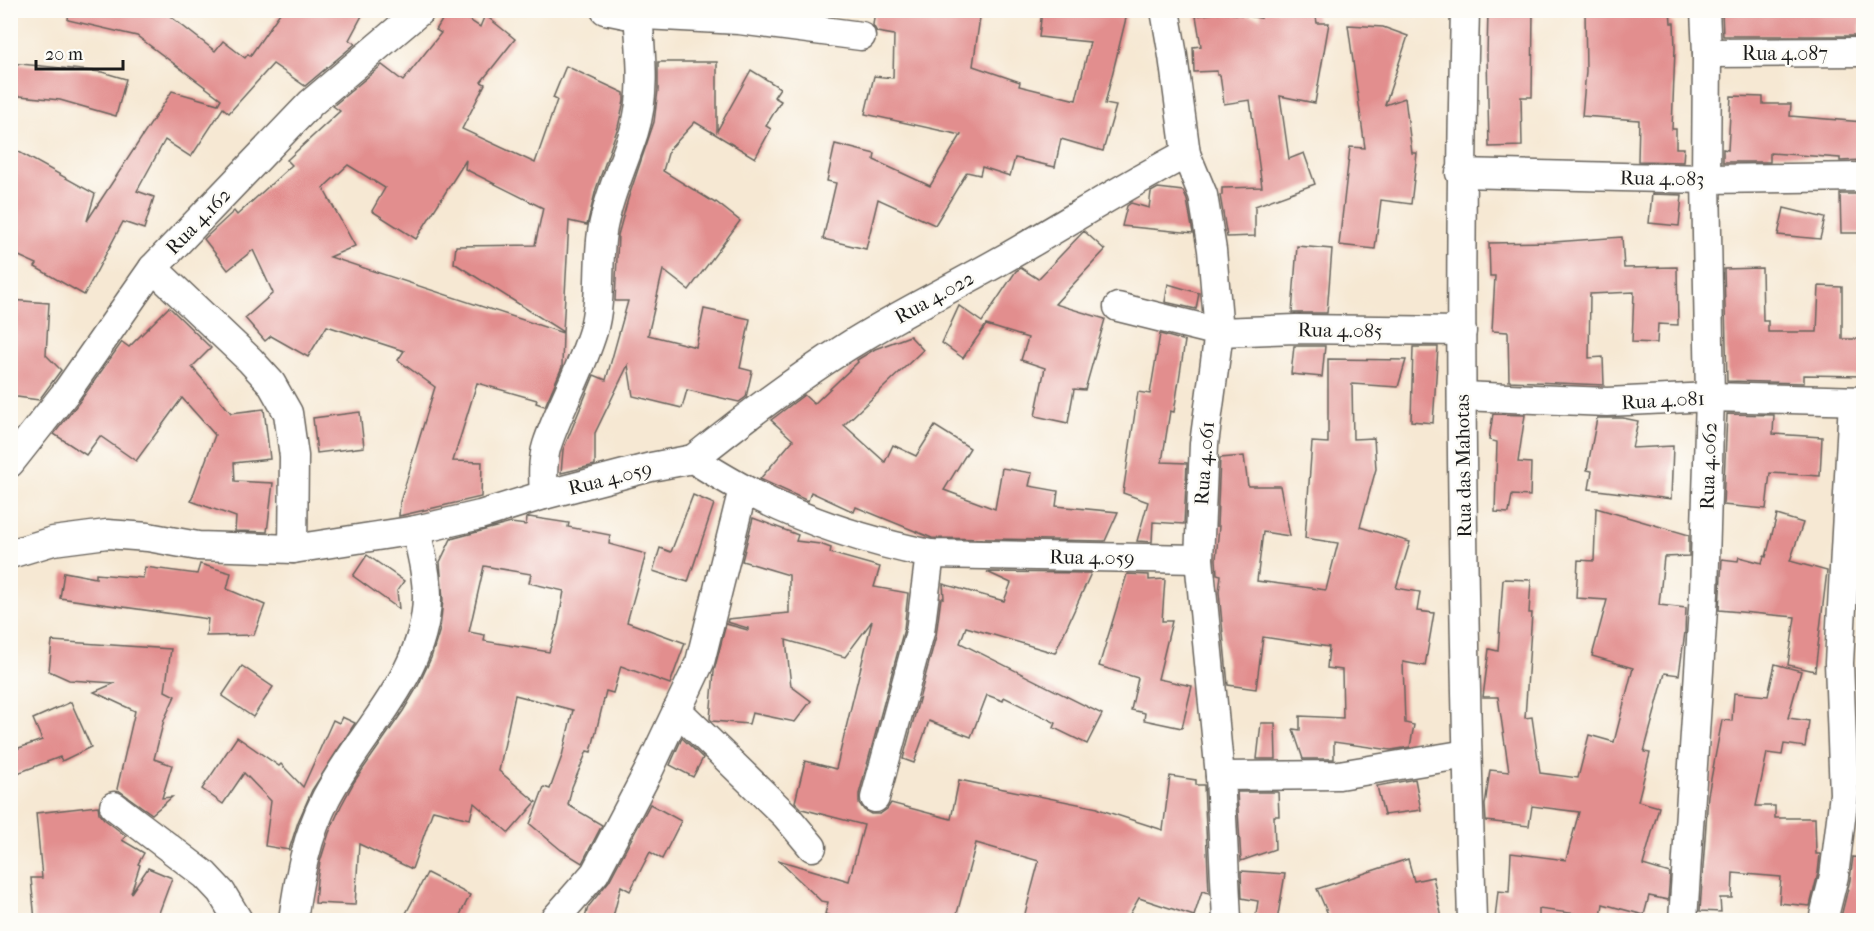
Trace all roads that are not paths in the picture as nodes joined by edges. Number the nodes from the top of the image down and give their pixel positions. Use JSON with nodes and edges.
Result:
{"nodes":[{"id":1,"x":421,"y":10,"type":"edge"},
{"id":2,"x":605,"y":10,"type":"edge"},
{"id":3,"x":1165,"y":10,"type":"edge"},
{"id":4,"x":1465,"y":10,"type":"edge"},
{"id":5,"x":1705,"y":10,"type":"edge"},
{"id":6,"x":638,"y":15,"type":"junction"},
{"id":7,"x":861,"y":36,"type":"dead end"},
{"id":8,"x":1863,"y":52,"type":"edge"},
{"id":9,"x":1707,"y":53,"type":"junction"},
{"id":10,"x":1186,"y":154,"type":"junction"},
{"id":11,"x":1460,"y":173,"type":"junction"},
{"id":12,"x":1863,"y":177,"type":"edge"},
{"id":13,"x":1706,"y":179,"type":"junction"},
{"id":14,"x":153,"y":268,"type":"junction"},
{"id":15,"x":1118,"y":307,"type":"dead end"},
{"id":16,"x":1462,"y":331,"type":"junction"},
{"id":17,"x":1219,"y":332,"type":"junction"},
{"id":18,"x":1462,"y":396,"type":"junction"},
{"id":19,"x":1710,"y":397,"type":"junction"},
{"id":20,"x":1858,"y":401,"type":"edge"},
{"id":21,"x":693,"y":459,"type":"junction"},
{"id":22,"x":10,"y":463,"type":"edge"},
{"id":23,"x":743,"y":489,"type":"junction"},
{"id":24,"x":544,"y":495,"type":"junction"},
{"id":25,"x":416,"y":530,"type":"junction"},
{"id":26,"x":293,"y":549,"type":"junction"},
{"id":27,"x":10,"y":554,"type":"edge"},
{"id":28,"x":930,"y":554,"type":"junction"},
{"id":29,"x":1199,"y":559,"type":"junction"},
{"id":30,"x":677,"y":710,"type":"junction"},
{"id":31,"x":1467,"y":754,"type":"junction"},
{"id":32,"x":1220,"y":776,"type":"junction"},
{"id":33,"x":874,"y":798,"type":"dead end"},
{"id":34,"x":114,"y":806,"type":"dead end"},
{"id":35,"x":812,"y":847,"type":"dead end"},
{"id":36,"x":238,"y":921,"type":"edge"},
{"id":37,"x":293,"y":921,"type":"edge"},
{"id":38,"x":554,"y":921,"type":"edge"},
{"id":39,"x":1227,"y":921,"type":"edge"},
{"id":40,"x":1472,"y":921,"type":"edge"},
{"id":41,"x":1683,"y":921,"type":"edge"},
{"id":42,"x":1823,"y":921,"type":"edge"}],
"edges":[{"from":1,"to":14,"type":"street","name":"Rua 4.162"},
{"from":2,"to":6,"type":"street"},
{"from":3,"to":10,"type":"street","name":"Rua 4.061"},
{"from":4,"to":11,"type":"street","name":"Rua das Mahotas"},
{"from":5,"to":9,"type":"street","name":"Rua 4.062"},
{"from":6,"to":7,"type":"street"},
{"from":6,"to":24,"type":"street"},
{"from":8,"to":9,"type":"street","name":"Rua 4.087"},
{"from":9,"to":13,"type":"street","name":"Rua 4.062"},
{"from":10,"to":17,"type":"street","name":"Rua 4.061"},
{"from":10,"to":21,"type":"street","name":"Rua 4.022"},
{"from":11,"to":13,"type":"street","name":"Rua 4.083"},
{"from":11,"to":16,"type":"street","name":"Rua das Mahotas"},
{"from":12,"to":13,"type":"street","name":"Rua 4.083"},
{"from":13,"to":19,"type":"street","name":"Rua 4.062"},
{"from":14,"to":22,"type":"street","name":"Rua 4.162"},
{"from":14,"to":26,"type":"street"},
{"from":15,"to":17,"type":"street","name":"Rua 4.085"},
{"from":16,"to":17,"type":"street","name":"Rua 4.085"},
{"from":16,"to":18,"type":"street","name":"Rua das Mahotas"},
{"from":17,"to":29,"type":"street","name":"Rua 4.061"},
{"from":18,"to":19,"type":"street","name":"Rua 4.081"},
{"from":18,"to":31,"type":"street","name":"Rua das Mahotas"},
{"from":19,"to":20,"type":"street","name":"Rua 4.081"},
{"from":19,"to":41,"type":"street","name":"Rua 4.062"},
{"from":20,"to":42,"type":"street"},
{"from":21,"to":23,"type":"street","name":"Rua 4.059"},
{"from":21,"to":24,"type":"street","name":"Rua 4.059"},
{"from":23,"to":28,"type":"street","name":"Rua 4.059"},
{"from":23,"to":30,"type":"street"},
{"from":24,"to":25,"type":"street","name":"Rua 4.059"},
{"from":25,"to":26,"type":"street","name":"Rua 4.059"},
{"from":25,"to":37,"type":"street"},
{"from":26,"to":27,"type":"street","name":"Rua 4.059"},
{"from":28,"to":29,"type":"street","name":"Rua 4.059"},
{"from":28,"to":33,"type":"street"},
{"from":29,"to":32,"type":"street","name":"Rua 4.061"},
{"from":30,"to":35,"type":"street"},
{"from":30,"to":38,"type":"street"},
{"from":31,"to":32,"type":"street"},
{"from":31,"to":40,"type":"street","name":"Rua das Mahotas"},
{"from":32,"to":39,"type":"street","name":"Rua 4.061"},
{"from":34,"to":36,"type":"street"}]}
